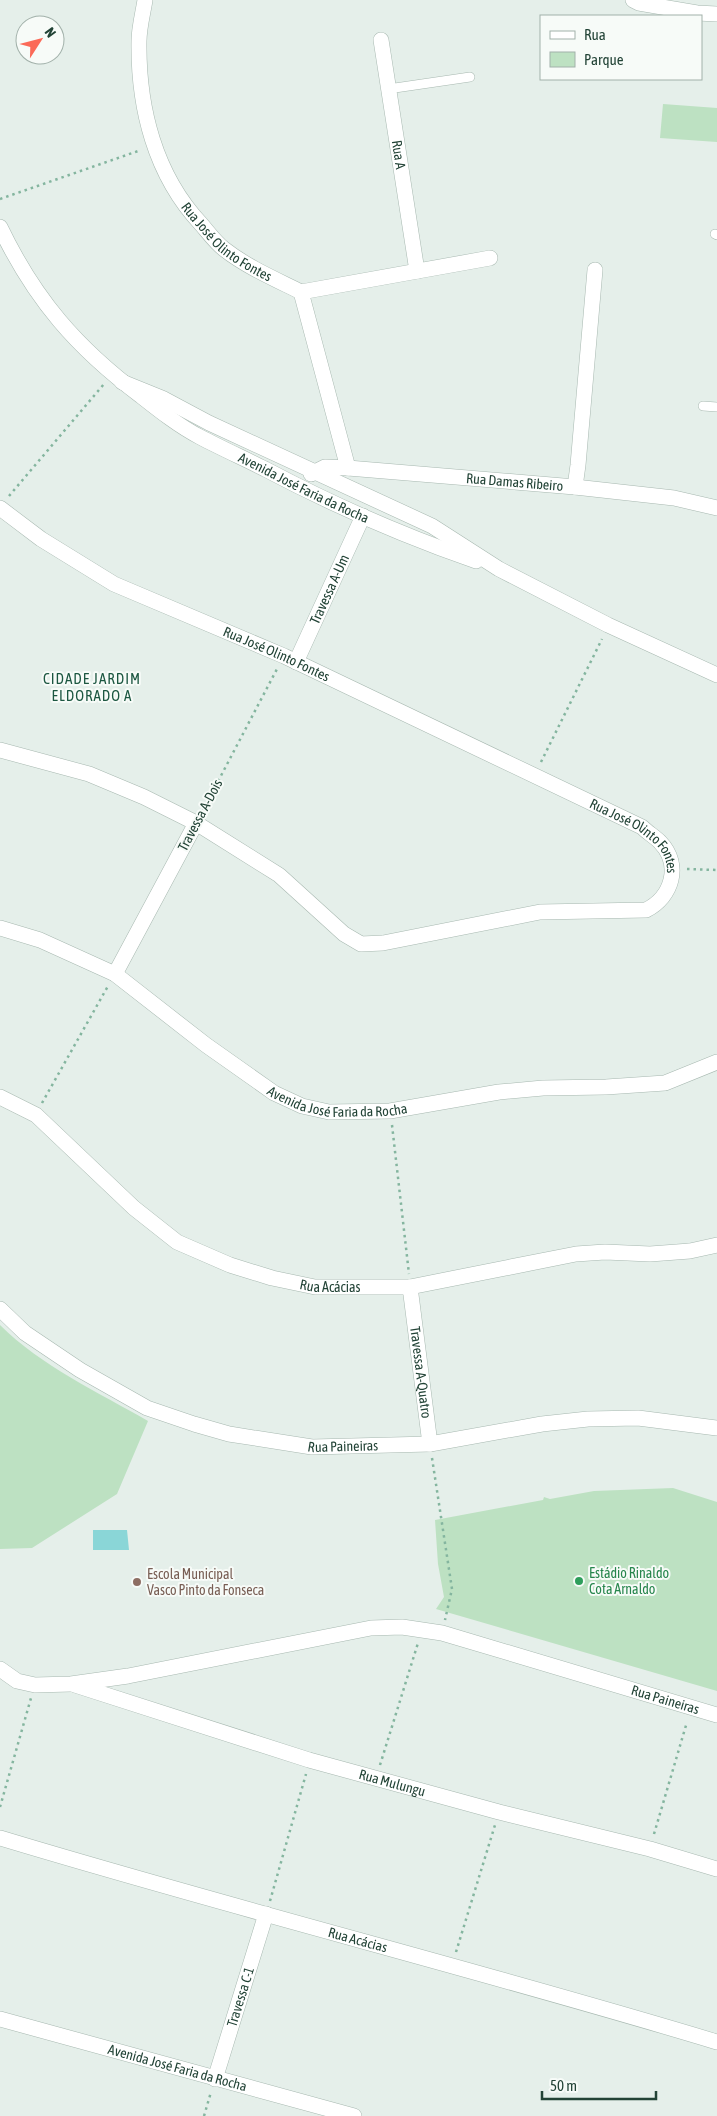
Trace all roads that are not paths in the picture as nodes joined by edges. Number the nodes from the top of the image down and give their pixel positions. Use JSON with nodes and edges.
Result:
{"nodes":[{"id":1,"x":145,"y":0,"type":"edge"},
{"id":2,"x":633,"y":0,"type":"edge"},
{"id":3,"x":717,"y":14,"type":"edge"},
{"id":4,"x":381,"y":40,"type":"dead end"},
{"id":5,"x":470,"y":76,"type":"dead end"},
{"id":6,"x":388,"y":89,"type":"junction"},
{"id":7,"x":0,"y":227,"type":"edge"},
{"id":8,"x":490,"y":258,"type":"dead end"},
{"id":9,"x":595,"y":270,"type":"dead end"},
{"id":10,"x":417,"y":271,"type":"junction"},
{"id":11,"x":301,"y":292,"type":"junction"},
{"id":12,"x":117,"y":378,"type":"junction"},
{"id":13,"x":703,"y":406,"type":"dead end"},
{"id":14,"x":717,"y":407,"type":"edge"},
{"id":15,"x":257,"y":465,"type":"junction"},
{"id":16,"x":348,"y":468,"type":"junction"},
{"id":17,"x":314,"y":471,"type":"junction"},
{"id":18,"x":575,"y":487,"type":"junction"},
{"id":19,"x":3,"y":504,"type":"edge"},
{"id":20,"x":717,"y":508,"type":"edge"},
{"id":21,"x":363,"y":516,"type":"junction"},
{"id":22,"x":432,"y":526,"type":"junction"},
{"id":23,"x":499,"y":569,"type":"junction"},
{"id":24,"x":290,"y":659,"type":"junction"},
{"id":25,"x":717,"y":675,"type":"edge"},
{"id":26,"x":0,"y":750,"type":"edge"},
{"id":27,"x":196,"y":823,"type":"junction"},
{"id":28,"x":0,"y":928,"type":"edge"},
{"id":29,"x":115,"y":974,"type":"junction"},
{"id":30,"x":717,"y":1062,"type":"edge"},
{"id":31,"x":0,"y":1097,"type":"edge"},
{"id":32,"x":717,"y":1245,"type":"edge"},
{"id":33,"x":410,"y":1288,"type":"junction"},
{"id":34,"x":0,"y":1309,"type":"edge"},
{"id":35,"x":717,"y":1428,"type":"edge"},
{"id":36,"x":430,"y":1444,"type":"junction"},
{"id":37,"x":0,"y":1669,"type":"edge"},
{"id":38,"x":72,"y":1684,"type":"junction"},
{"id":39,"x":717,"y":1715,"type":"edge"},
{"id":40,"x":0,"y":1838,"type":"edge"},
{"id":41,"x":717,"y":1869,"type":"edge"},
{"id":42,"x":266,"y":1914,"type":"junction"},
{"id":43,"x":0,"y":2019,"type":"edge"},
{"id":44,"x":717,"y":2042,"type":"edge"},
{"id":45,"x":215,"y":2079,"type":"junction"},
{"id":46,"x":354,"y":2116,"type":"edge"}],
"edges":[{"from":1,"to":11,"type":"street","name":"Rua José Olinto Fontes"},
{"from":2,"to":3,"type":"street"},
{"from":4,"to":6,"type":"street","name":"Rua A"},
{"from":5,"to":6,"type":"lane"},
{"from":6,"to":10,"type":"street","name":"Rua A"},
{"from":7,"to":12,"type":"street","name":"Avenida José Faria da Rocha"},
{"from":8,"to":10,"type":"street"},
{"from":9,"to":18,"type":"street"},
{"from":10,"to":11,"type":"street"},
{"from":11,"to":16,"type":"street"},
{"from":12,"to":15,"type":"street","name":"Avenida José Faria da Rocha"},
{"from":12,"to":17,"type":"street","name":"Avenida José Faria da Rocha"},
{"from":13,"to":14,"type":"lane"},
{"from":15,"to":17,"type":"street","name":"Rua Damas Ribeiro"},
{"from":15,"to":21,"type":"street","name":"Avenida José Faria da Rocha"},
{"from":16,"to":17,"type":"street","name":"Rua Damas Ribeiro"},
{"from":16,"to":18,"type":"street","name":"Rua Damas Ribeiro"},
{"from":17,"to":22,"type":"street","name":"Avenida José Faria da Rocha"},
{"from":18,"to":20,"type":"street","name":"Rua Damas Ribeiro"},
{"from":19,"to":24,"type":"street","name":"Rua José Olinto Fontes"},
{"from":21,"to":22,"type":"street"},
{"from":21,"to":23,"type":"street","name":"Avenida José Faria da Rocha"},
{"from":21,"to":24,"type":"street","name":"Travessa A-Um"},
{"from":22,"to":23,"type":"street","name":"Avenida José Faria da Rocha"},
{"from":23,"to":25,"type":"street","name":"Avenida José Faria da Rocha"},
{"from":24,"to":27,"type":"street","name":"Rua José Olinto Fontes"},
{"from":26,"to":27,"type":"street","name":"Rua José Olinto Fontes"},
{"from":27,"to":29,"type":"street","name":"Travessa A-Dois"},
{"from":28,"to":29,"type":"street","name":"Avenida José Faria da Rocha"},
{"from":29,"to":30,"type":"street","name":"Avenida José Faria da Rocha"},
{"from":31,"to":33,"type":"street","name":"Rua Acácias"},
{"from":32,"to":33,"type":"street","name":"Rua Acácias"},
{"from":33,"to":36,"type":"street","name":"Travessa A-Quatro"},
{"from":34,"to":36,"type":"street","name":"Rua Paineiras"},
{"from":35,"to":36,"type":"street","name":"Rua Paineiras"},
{"from":37,"to":38,"type":"street","name":"Rua Paineiras"},
{"from":38,"to":39,"type":"street","name":"Rua Paineiras"},
{"from":38,"to":41,"type":"street","name":"Rua Mulungu"},
{"from":40,"to":42,"type":"street","name":"Rua Acácias"},
{"from":42,"to":44,"type":"street","name":"Rua Acácias"},
{"from":42,"to":45,"type":"street","name":"Travessa C-1"},
{"from":43,"to":45,"type":"street","name":"Avenida José Faria da Rocha"},
{"from":45,"to":46,"type":"street","name":"Avenida José Faria da Rocha"}]}
